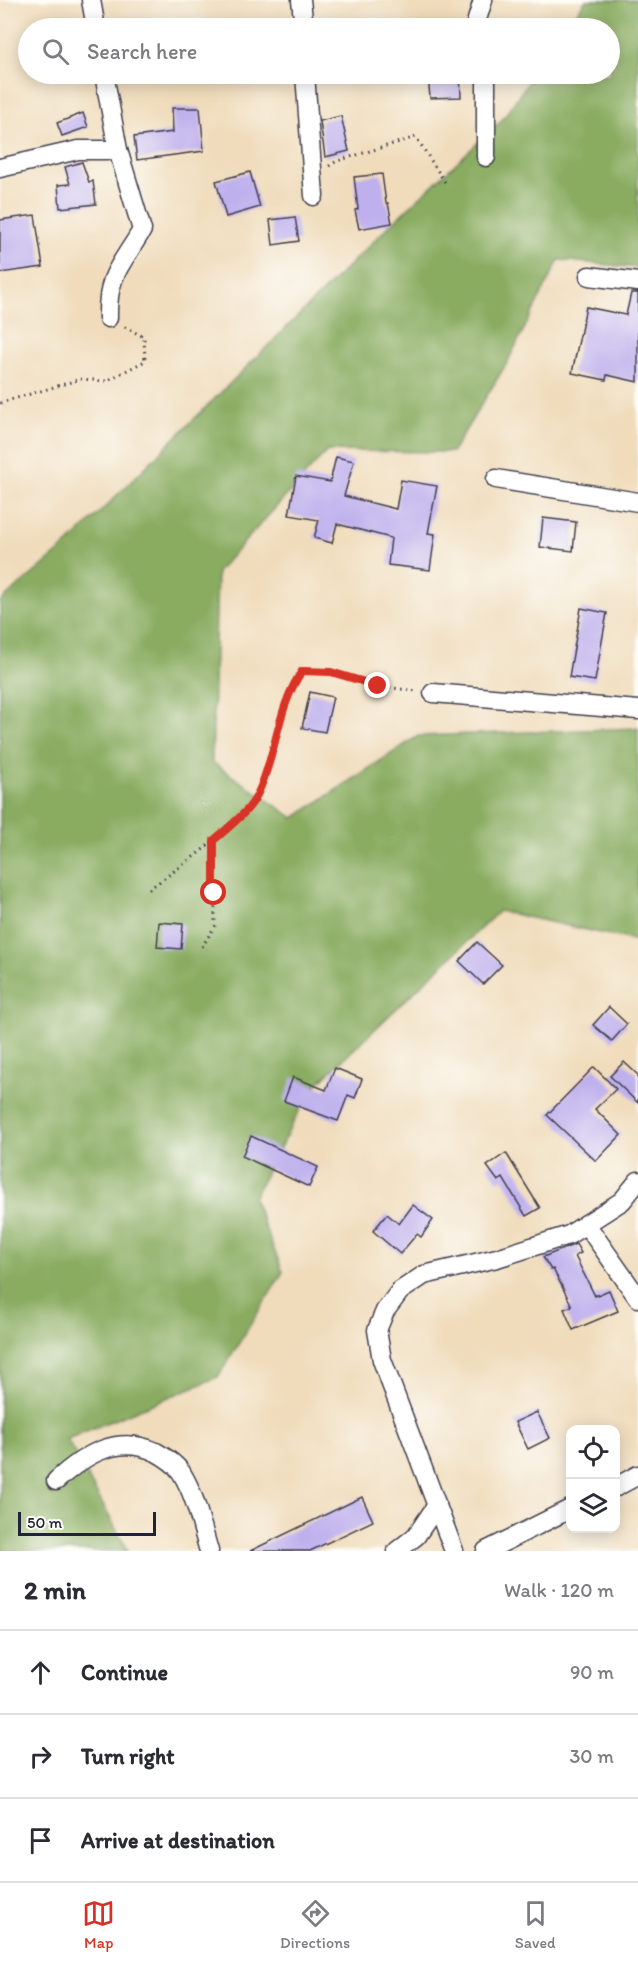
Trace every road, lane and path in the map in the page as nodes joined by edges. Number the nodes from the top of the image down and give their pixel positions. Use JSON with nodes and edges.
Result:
{"nodes":[{"id":1,"x":91,"y":0,"type":"edge"},
{"id":2,"x":301,"y":0,"type":"edge"},
{"id":3,"x":483,"y":0,"type":"edge"},
{"id":4,"x":94,"y":18,"type":"edge"},
{"id":5,"x":303,"y":18,"type":"edge"},
{"id":6,"x":478,"y":18,"type":"edge"},
{"id":7,"x":106,"y":84,"type":"edge"},
{"id":8,"x":306,"y":84,"type":"edge"},
{"id":9,"x":486,"y":84,"type":"edge"},
{"id":10,"x":118,"y":150,"type":"junction"},
{"id":11,"x":486,"y":157,"type":"dead end"},
{"id":12,"x":0,"y":168,"type":"edge"},
{"id":13,"x":313,"y":177,"type":"junction"},
{"id":14,"x":446,"y":184,"type":"dead end"},
{"id":15,"x":314,"y":196,"type":"dead end"},
{"id":16,"x":589,"y":276,"type":"dead end"},
{"id":17,"x":638,"y":282,"type":"edge"},
{"id":18,"x":108,"y":318,"type":"joint"},
{"id":19,"x":0,"y":403,"type":"edge"},
{"id":20,"x":496,"y":480,"type":"dead end"},
{"id":21,"x":638,"y":502,"type":"edge"},
{"id":22,"x":434,"y":693,"type":"joint"},
{"id":23,"x":638,"y":710,"type":"edge"},
{"id":24,"x":214,"y":840,"type":"junction"},
{"id":25,"x":149,"y":889,"type":"dead end"},
{"id":26,"x":202,"y":947,"type":"dead end"},
{"id":27,"x":638,"y":1181,"type":"edge"},
{"id":28,"x":586,"y":1224,"type":"junction"},
{"id":29,"x":638,"y":1298,"type":"edge"},
{"id":30,"x":638,"y":1475,"type":"edge"},
{"id":31,"x":56,"y":1481,"type":"dead end"},
{"id":32,"x":620,"y":1484,"type":"edge"},
{"id":33,"x":437,"y":1505,"type":"junction"},
{"id":34,"x":566,"y":1511,"type":"edge"},
{"id":35,"x":209,"y":1551,"type":"edge"},
{"id":36,"x":397,"y":1551,"type":"edge"},
{"id":37,"x":454,"y":1551,"type":"edge"},
{"id":38,"x":486,"y":1551,"type":"edge"}],
"edges":[{"from":1,"to":4,"type":"street"},
{"from":2,"to":5,"type":"street"},
{"from":3,"to":6,"type":"street"},
{"from":7,"to":10,"type":"street"},
{"from":8,"to":13,"type":"street"},
{"from":9,"to":11,"type":"street"},
{"from":10,"to":12,"type":"street"},
{"from":10,"to":18,"type":"street"},
{"from":13,"to":14,"type":"path"},
{"from":13,"to":15,"type":"street"},
{"from":16,"to":17,"type":"street"},
{"from":18,"to":19,"type":"path"},
{"from":20,"to":21,"type":"street"},
{"from":22,"to":23,"type":"street"},
{"from":22,"to":24,"type":"path"},
{"from":24,"to":25,"type":"path"},
{"from":24,"to":26,"type":"path"},
{"from":27,"to":28,"type":"street"},
{"from":28,"to":29,"type":"street"},
{"from":28,"to":33,"type":"street"},
{"from":30,"to":32,"type":"street"},
{"from":31,"to":35,"type":"street"},
{"from":33,"to":36,"type":"street"},
{"from":33,"to":37,"type":"street"},
{"from":34,"to":38,"type":"street"}]}
